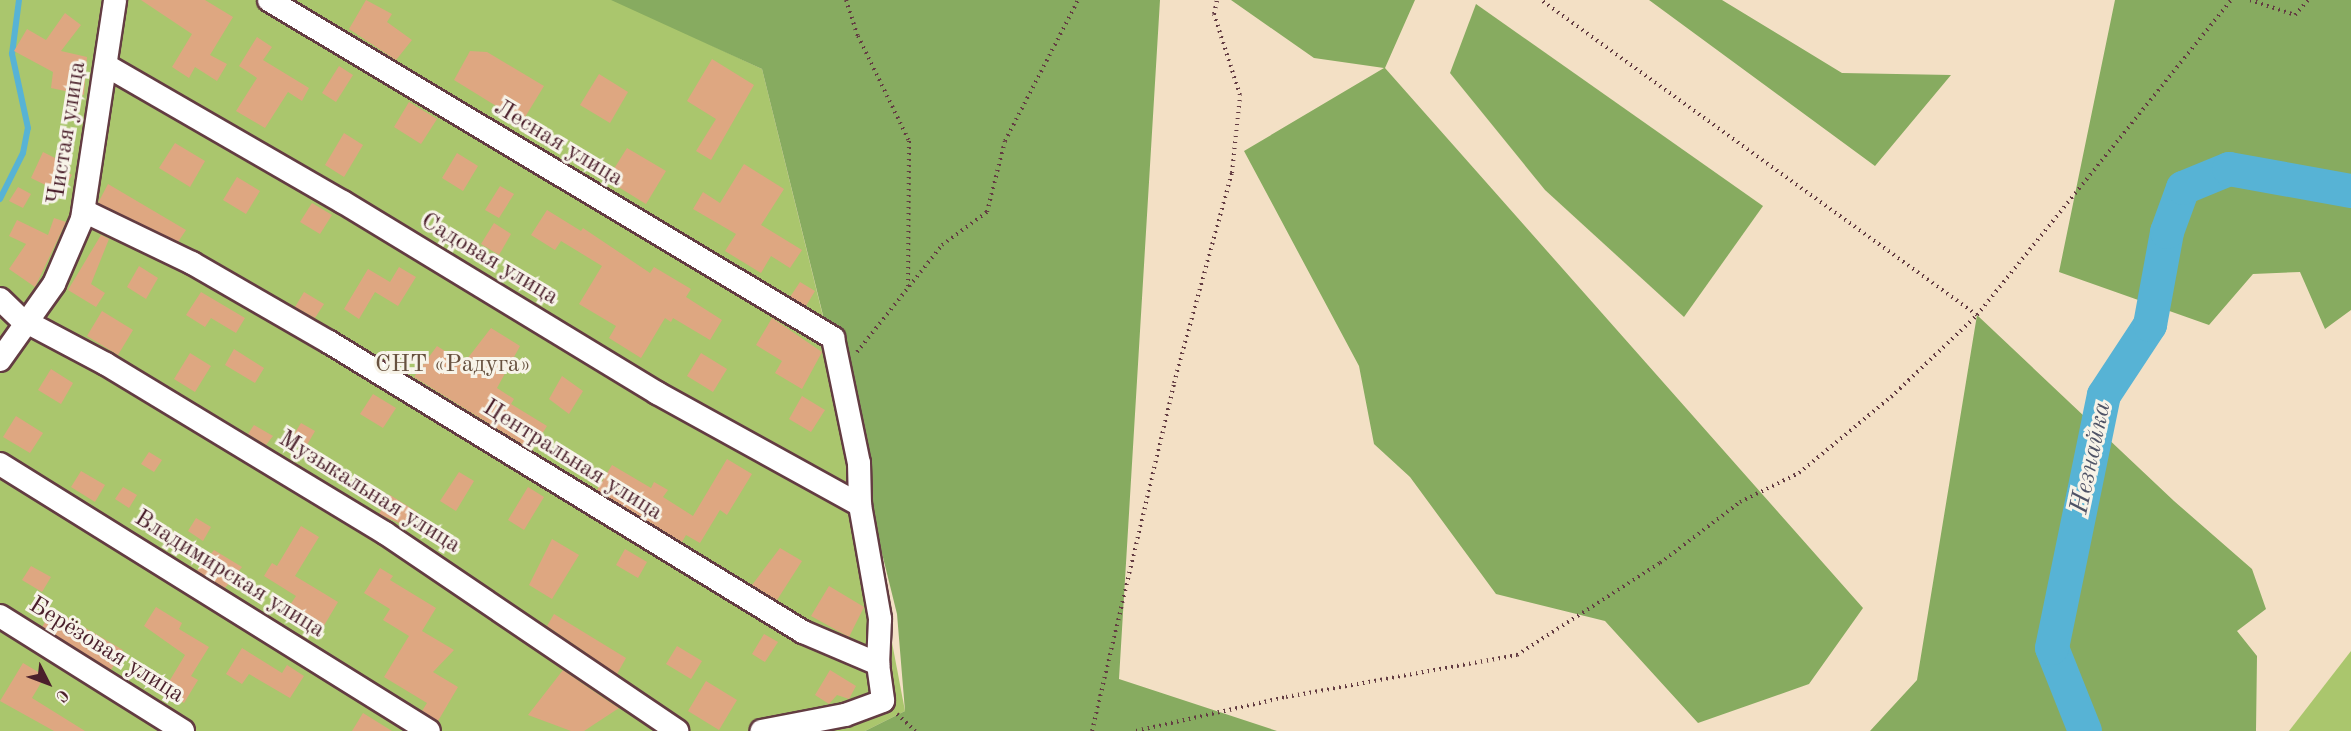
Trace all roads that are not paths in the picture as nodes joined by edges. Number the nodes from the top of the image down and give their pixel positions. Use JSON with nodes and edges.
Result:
{"nodes":[{"id":1,"x":115,"y":0,"type":"edge"},
{"id":2,"x":269,"y":0,"type":"edge"},
{"id":3,"x":107,"y":66,"type":"junction"},
{"id":4,"x":84,"y":211,"type":"junction"},
{"id":5,"x":0,"y":299,"type":"edge"},
{"id":6,"x":28,"y":320,"type":"junction"},
{"id":7,"x":0,"y":360,"type":"edge"},
{"id":8,"x":0,"y":464,"type":"edge"},
{"id":9,"x":852,"y":501,"type":"junction"},
{"id":10,"x":0,"y":616,"type":"edge"},
{"id":11,"x":878,"y":664,"type":"junction"},
{"id":12,"x":674,"y":729,"type":"edge"},
{"id":13,"x":183,"y":731,"type":"edge"},
{"id":14,"x":429,"y":731,"type":"edge"},
{"id":15,"x":762,"y":731,"type":"edge"}],
"edges":[{"from":1,"to":3,"type":"street","name":"Чистая улица"},
{"from":2,"to":9,"type":"street","name":"Лесная улица"},
{"from":3,"to":4,"type":"street","name":"Чистая улица"},
{"from":3,"to":9,"type":"street","name":"Садовая улица"},
{"from":4,"to":6,"type":"street","name":"Чистая улица"},
{"from":4,"to":11,"type":"street","name":"Центральная улица"},
{"from":5,"to":6,"type":"street","name":"Музыкальная улица"},
{"from":6,"to":7,"type":"street","name":"Чистая улица"},
{"from":6,"to":12,"type":"street","name":"Музыкальная улица"},
{"from":8,"to":14,"type":"street","name":"Владимирская улица"},
{"from":9,"to":11,"type":"street"},
{"from":10,"to":13,"type":"street","name":"Берёзовая улица"},
{"from":11,"to":15,"type":"street"}]}
